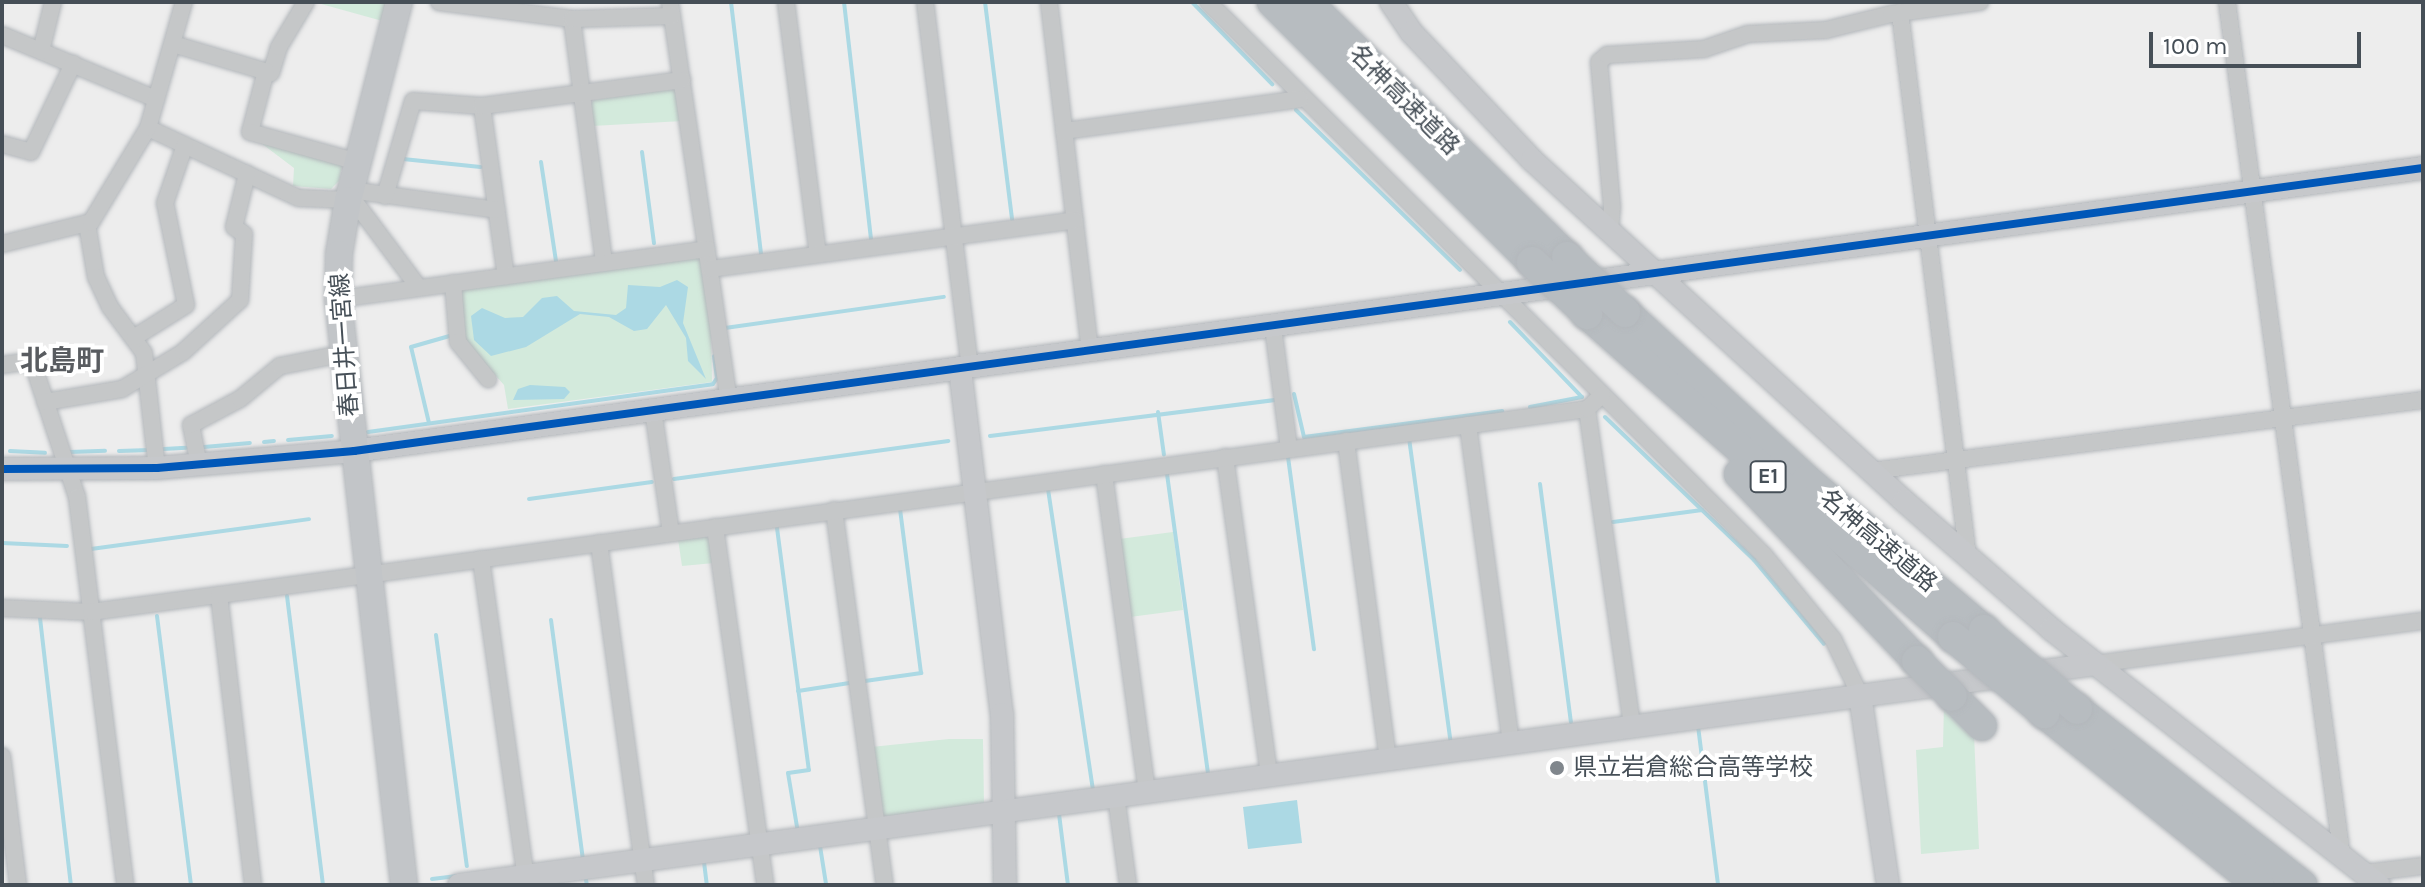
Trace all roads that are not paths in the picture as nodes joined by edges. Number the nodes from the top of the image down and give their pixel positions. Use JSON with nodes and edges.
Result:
{"nodes":[{"id":1,"x":53,"y":2,"type":"edge"},
{"id":2,"x":184,"y":2,"type":"edge"},
{"id":3,"x":306,"y":2,"type":"edge"},
{"id":4,"x":399,"y":2,"type":"edge"},
{"id":5,"x":439,"y":2,"type":"edge"},
{"id":6,"x":786,"y":2,"type":"edge"},
{"id":7,"x":925,"y":2,"type":"edge"},
{"id":8,"x":1049,"y":2,"type":"edge"},
{"id":9,"x":1208,"y":2,"type":"edge"},
{"id":10,"x":1272,"y":2,"type":"edge"},
{"id":11,"x":1307,"y":2,"type":"edge"},
{"id":12,"x":1327,"y":2,"type":"edge"},
{"id":13,"x":1391,"y":2,"type":"edge"},
{"id":14,"x":1980,"y":2,"type":"edge"},
{"id":15,"x":2227,"y":2,"type":"edge"},
{"id":16,"x":671,"y":9,"type":"edge"},
{"id":17,"x":1900,"y":12,"type":"junction"},
{"id":18,"x":572,"y":19,"type":"junction"},
{"id":19,"x":2,"y":35,"type":"edge"},
{"id":20,"x":173,"y":44,"type":"junction"},
{"id":21,"x":41,"y":51,"type":"junction"},
{"id":22,"x":73,"y":64,"type":"junction"},
{"id":23,"x":266,"y":71,"type":"junction"},
{"id":24,"x":682,"y":80,"type":"junction"},
{"id":25,"x":582,"y":93,"type":"junction"},
{"id":26,"x":156,"y":99,"type":"junction"},
{"id":27,"x":1300,"y":99,"type":"junction"},
{"id":28,"x":482,"y":106,"type":"junction"},
{"id":29,"x":1408,"y":106,"type":"junction"},
{"id":30,"x":148,"y":128,"type":"junction"},
{"id":31,"x":1064,"y":131,"type":"junction"},
{"id":32,"x":2,"y":144,"type":"edge"},
{"id":33,"x":185,"y":145,"type":"junction"},
{"id":34,"x":358,"y":162,"type":"junction"},
{"id":35,"x":2423,"y":168,"type":"edge"},
{"id":36,"x":247,"y":174,"type":"junction"},
{"id":37,"x":2253,"y":191,"type":"junction"},
{"id":38,"x":349,"y":195,"type":"junction"},
{"id":39,"x":385,"y":196,"type":"junction"},
{"id":40,"x":497,"y":210,"type":"junction"},
{"id":41,"x":1075,"y":220,"type":"junction"},
{"id":42,"x":87,"y":224,"type":"junction"},
{"id":43,"x":1610,"y":230,"type":"junction"},
{"id":44,"x":954,"y":236,"type":"junction"},
{"id":45,"x":1928,"y":237,"type":"junction"},
{"id":46,"x":2,"y":244,"type":"edge"},
{"id":47,"x":707,"y":249,"type":"junction"},
{"id":48,"x":818,"y":254,"type":"junction"},
{"id":49,"x":604,"y":263,"type":"junction"},
{"id":50,"x":710,"y":269,"type":"junction"},
{"id":51,"x":1656,"y":275,"type":"junction"},
{"id":52,"x":506,"y":276,"type":"junction"},
{"id":53,"x":453,"y":283,"type":"junction"},
{"id":54,"x":419,"y":288,"type":"junction"},
{"id":55,"x":1501,"y":296,"type":"junction"},
{"id":56,"x":338,"y":299,"type":"junction"},
{"id":57,"x":1273,"y":327,"type":"junction"},
{"id":58,"x":135,"y":337,"type":"junction"},
{"id":59,"x":1090,"y":351,"type":"junction"},
{"id":60,"x":342,"y":354,"type":"junction"},
{"id":61,"x":2,"y":365,"type":"edge"},
{"id":62,"x":965,"y":368,"type":"junction"},
{"id":63,"x":147,"y":375,"type":"junction"},
{"id":64,"x":488,"y":379,"type":"dead end"},
{"id":65,"x":1602,"y":395,"type":"junction"},
{"id":66,"x":729,"y":400,"type":"junction"},
{"id":67,"x":2423,"y":400,"type":"edge"},
{"id":68,"x":45,"y":402,"type":"junction"},
{"id":69,"x":1587,"y":409,"type":"junction"},
{"id":70,"x":653,"y":410,"type":"junction"},
{"id":71,"x":1698,"y":412,"type":"junction"},
{"id":72,"x":2281,"y":418,"type":"junction"},
{"id":73,"x":1468,"y":425,"type":"junction"},
{"id":74,"x":1346,"y":441,"type":"junction"},
{"id":75,"x":1289,"y":449,"type":"junction"},
{"id":76,"x":354,"y":451,"type":"junction"},
{"id":77,"x":1225,"y":457,"type":"junction"},
{"id":78,"x":1957,"y":461,"type":"junction"},
{"id":79,"x":199,"y":465,"type":"junction"},
{"id":80,"x":157,"y":468,"type":"junction"},
{"id":81,"x":2,"y":469,"type":"edge"},
{"id":82,"x":1871,"y":471,"type":"junction"},
{"id":83,"x":68,"y":472,"type":"junction"},
{"id":84,"x":1104,"y":474,"type":"junction"},
{"id":85,"x":975,"y":491,"type":"junction"},
{"id":86,"x":834,"y":510,"type":"junction"},
{"id":87,"x":715,"y":527,"type":"junction"},
{"id":88,"x":671,"y":533,"type":"junction"},
{"id":89,"x":599,"y":543,"type":"junction"},
{"id":90,"x":1968,"y":557,"type":"junction"},
{"id":91,"x":481,"y":559,"type":"junction"},
{"id":92,"x":367,"y":574,"type":"junction"},
{"id":93,"x":219,"y":595,"type":"junction"},
{"id":94,"x":2,"y":608,"type":"edge"},
{"id":95,"x":91,"y":612,"type":"junction"},
{"id":96,"x":2423,"y":621,"type":"edge"},
{"id":97,"x":2310,"y":636,"type":"junction"},
{"id":98,"x":2095,"y":664,"type":"junction"},
{"id":99,"x":1860,"y":695,"type":"junction"},
{"id":100,"x":1632,"y":726,"type":"junction"},
{"id":101,"x":1982,"y":726,"type":"dead end"},
{"id":102,"x":1511,"y":743,"type":"junction"},
{"id":103,"x":2,"y":756,"type":"edge"},
{"id":104,"x":1388,"y":759,"type":"junction"},
{"id":105,"x":1269,"y":775,"type":"junction"},
{"id":106,"x":1147,"y":792,"type":"junction"},
{"id":107,"x":1116,"y":796,"type":"junction"},
{"id":108,"x":1006,"y":811,"type":"junction"},
{"id":109,"x":877,"y":829,"type":"junction"},
{"id":110,"x":759,"y":844,"type":"junction"},
{"id":111,"x":2342,"y":857,"type":"junction"},
{"id":112,"x":642,"y":860,"type":"junction"},
{"id":113,"x":2423,"y":866,"type":"edge"},
{"id":114,"x":2372,"y":879,"type":"edge"},
{"id":115,"x":526,"y":881,"type":"edge"},
{"id":116,"x":18,"y":885,"type":"edge"},
{"id":117,"x":125,"y":885,"type":"edge"},
{"id":118,"x":253,"y":885,"type":"edge"},
{"id":119,"x":404,"y":885,"type":"edge"},
{"id":120,"x":459,"y":885,"type":"edge"},
{"id":121,"x":646,"y":885,"type":"edge"},
{"id":122,"x":765,"y":885,"type":"edge"},
{"id":123,"x":885,"y":885,"type":"edge"},
{"id":124,"x":1005,"y":885,"type":"edge"},
{"id":125,"x":1128,"y":885,"type":"edge"},
{"id":126,"x":1888,"y":885,"type":"edge"},
{"id":127,"x":2259,"y":885,"type":"edge"},
{"id":128,"x":2302,"y":885,"type":"edge"}],
"edges":[{"from":1,"to":21,"type":"street"},
{"from":2,"to":20,"type":"street"},
{"from":3,"to":23,"type":"street"},
{"from":4,"to":34,"type":"main road","name":"春日井一宮線"},
{"from":5,"to":18,"type":"street"},
{"from":6,"to":48,"type":"street"},
{"from":7,"to":44,"type":"street"},
{"from":8,"to":31,"type":"street"},
{"from":9,"to":27,"type":"street"},
{"from":10,"to":71,"type":"highway","name":"名神高速道路","number":"E1","bridge":true},
{"from":11,"to":29,"type":"highway","name":"名神高速道路","number":"E1"},
{"from":12,"to":29,"type":"highway"},
{"from":13,"to":43,"type":"street"},
{"from":14,"to":17,"type":"street"},
{"from":15,"to":37,"type":"street"},
{"from":16,"to":18,"type":"street"},
{"from":16,"to":24,"type":"street"},
{"from":17,"to":43,"type":"street"},
{"from":17,"to":45,"type":"street"},
{"from":18,"to":25,"type":"street"},
{"from":19,"to":21,"type":"street"},
{"from":20,"to":23,"type":"street"},
{"from":20,"to":26,"type":"street"},
{"from":21,"to":22,"type":"street"},
{"from":22,"to":26,"type":"street"},
{"from":22,"to":32,"type":"street"},
{"from":23,"to":34,"type":"street"},
{"from":24,"to":25,"type":"street"},
{"from":24,"to":47,"type":"street"},
{"from":25,"to":28,"type":"street"},
{"from":25,"to":49,"type":"street"},
{"from":26,"to":30,"type":"street"},
{"from":27,"to":31,"type":"street"},
{"from":27,"to":55,"type":"street"},
{"from":28,"to":39,"type":"street"},
{"from":28,"to":40,"type":"street"},
{"from":29,"to":128,"type":"highway","name":"名神高速道路","number":"E1","bridge":true},
{"from":30,"to":33,"type":"street"},
{"from":30,"to":42,"type":"street"},
{"from":31,"to":41,"type":"street"},
{"from":33,"to":36,"type":"street"},
{"from":33,"to":58,"type":"street"},
{"from":34,"to":38,"type":"main road","name":"春日井一宮線"},
{"from":35,"to":37,"type":"street"},
{"from":36,"to":38,"type":"street"},
{"from":36,"to":63,"type":"street"},
{"from":37,"to":45,"type":"street"},
{"from":37,"to":72,"type":"street"},
{"from":38,"to":39,"type":"street"},
{"from":38,"to":54,"type":"street"},
{"from":38,"to":56,"type":"main road","name":"春日井一宮線"},
{"from":39,"to":40,"type":"street"},
{"from":40,"to":52,"type":"street"},
{"from":41,"to":44,"type":"street"},
{"from":41,"to":59,"type":"street"},
{"from":42,"to":46,"type":"street"},
{"from":42,"to":58,"type":"street"},
{"from":43,"to":51,"type":"street"},
{"from":44,"to":48,"type":"street"},
{"from":44,"to":62,"type":"street"},
{"from":45,"to":51,"type":"street"},
{"from":45,"to":78,"type":"street"},
{"from":47,"to":49,"type":"street"},
{"from":47,"to":50,"type":"street"},
{"from":48,"to":50,"type":"street"},
{"from":49,"to":52,"type":"street"},
{"from":50,"to":66,"type":"street"},
{"from":51,"to":55,"type":"street"},
{"from":51,"to":82,"type":"street"},
{"from":52,"to":53,"type":"street"},
{"from":53,"to":54,"type":"street"},
{"from":53,"to":64,"type":"street"},
{"from":54,"to":56,"type":"street"},
{"from":55,"to":57,"type":"street"},
{"from":55,"to":65,"type":"street"},
{"from":56,"to":60,"type":"main road","name":"春日井一宮線"},
{"from":57,"to":59,"type":"street"},
{"from":57,"to":75,"type":"street"},
{"from":58,"to":63,"type":"street"},
{"from":59,"to":62,"type":"street"},
{"from":60,"to":76,"type":"main road","name":"春日井一宮線"},
{"from":60,"to":79,"type":"street"},
{"from":61,"to":68,"type":"street"},
{"from":62,"to":66,"type":"street"},
{"from":62,"to":85,"type":"street"},
{"from":63,"to":68,"type":"street"},
{"from":63,"to":80,"type":"street"},
{"from":65,"to":69,"type":"street"},
{"from":65,"to":99,"type":"street"},
{"from":66,"to":70,"type":"street"},
{"from":67,"to":72,"type":"street"},
{"from":68,"to":83,"type":"street"},
{"from":69,"to":73,"type":"street"},
{"from":69,"to":100,"type":"street"},
{"from":70,"to":76,"type":"street"},
{"from":70,"to":88,"type":"street"},
{"from":71,"to":101,"type":"highway","bridge":true},
{"from":71,"to":127,"type":"highway","name":"名神高速道路","number":"E1","bridge":true},
{"from":72,"to":78,"type":"street"},
{"from":72,"to":97,"type":"street"},
{"from":73,"to":74,"type":"street"},
{"from":73,"to":102,"type":"street"},
{"from":74,"to":75,"type":"street"},
{"from":74,"to":104,"type":"street"},
{"from":75,"to":77,"type":"street"},
{"from":76,"to":79,"type":"street"},
{"from":76,"to":92,"type":"main road","name":"春日井一宮線"},
{"from":77,"to":84,"type":"street"},
{"from":77,"to":105,"type":"street"},
{"from":78,"to":82,"type":"street"},
{"from":78,"to":90,"type":"street"},
{"from":79,"to":80,"type":"street"},
{"from":80,"to":83,"type":"street"},
{"from":81,"to":83,"type":"street"},
{"from":82,"to":90,"type":"street"},
{"from":83,"to":95,"type":"street"},
{"from":84,"to":85,"type":"street"},
{"from":84,"to":106,"type":"street"},
{"from":85,"to":86,"type":"street"},
{"from":85,"to":108,"type":"street"},
{"from":86,"to":87,"type":"street"},
{"from":86,"to":109,"type":"street"},
{"from":87,"to":88,"type":"street"},
{"from":87,"to":110,"type":"street"},
{"from":88,"to":89,"type":"street"},
{"from":89,"to":91,"type":"street"},
{"from":89,"to":112,"type":"street"},
{"from":90,"to":98,"type":"street"},
{"from":91,"to":92,"type":"street"},
{"from":91,"to":115,"type":"street"},
{"from":92,"to":93,"type":"street"},
{"from":92,"to":119,"type":"main road","name":"春日井一宮線"},
{"from":93,"to":95,"type":"street"},
{"from":93,"to":118,"type":"street"},
{"from":94,"to":95,"type":"street"},
{"from":95,"to":117,"type":"street"},
{"from":96,"to":97,"type":"street"},
{"from":97,"to":98,"type":"street"},
{"from":97,"to":111,"type":"street"},
{"from":98,"to":99,"type":"street"},
{"from":98,"to":111,"type":"street"},
{"from":99,"to":100,"type":"street"},
{"from":99,"to":126,"type":"street"},
{"from":100,"to":102,"type":"street"},
{"from":102,"to":104,"type":"street"},
{"from":103,"to":116,"type":"street"},
{"from":104,"to":105,"type":"street"},
{"from":105,"to":106,"type":"street"},
{"from":106,"to":107,"type":"street"},
{"from":107,"to":108,"type":"street"},
{"from":107,"to":125,"type":"street"},
{"from":108,"to":109,"type":"street"},
{"from":108,"to":124,"type":"street"},
{"from":109,"to":110,"type":"street"},
{"from":109,"to":123,"type":"street"},
{"from":110,"to":112,"type":"street"},
{"from":110,"to":122,"type":"street"},
{"from":111,"to":114,"type":"street"},
{"from":112,"to":115,"type":"street"},
{"from":112,"to":121,"type":"street"},
{"from":113,"to":114,"type":"street"},
{"from":115,"to":120,"type":"street"}]}
